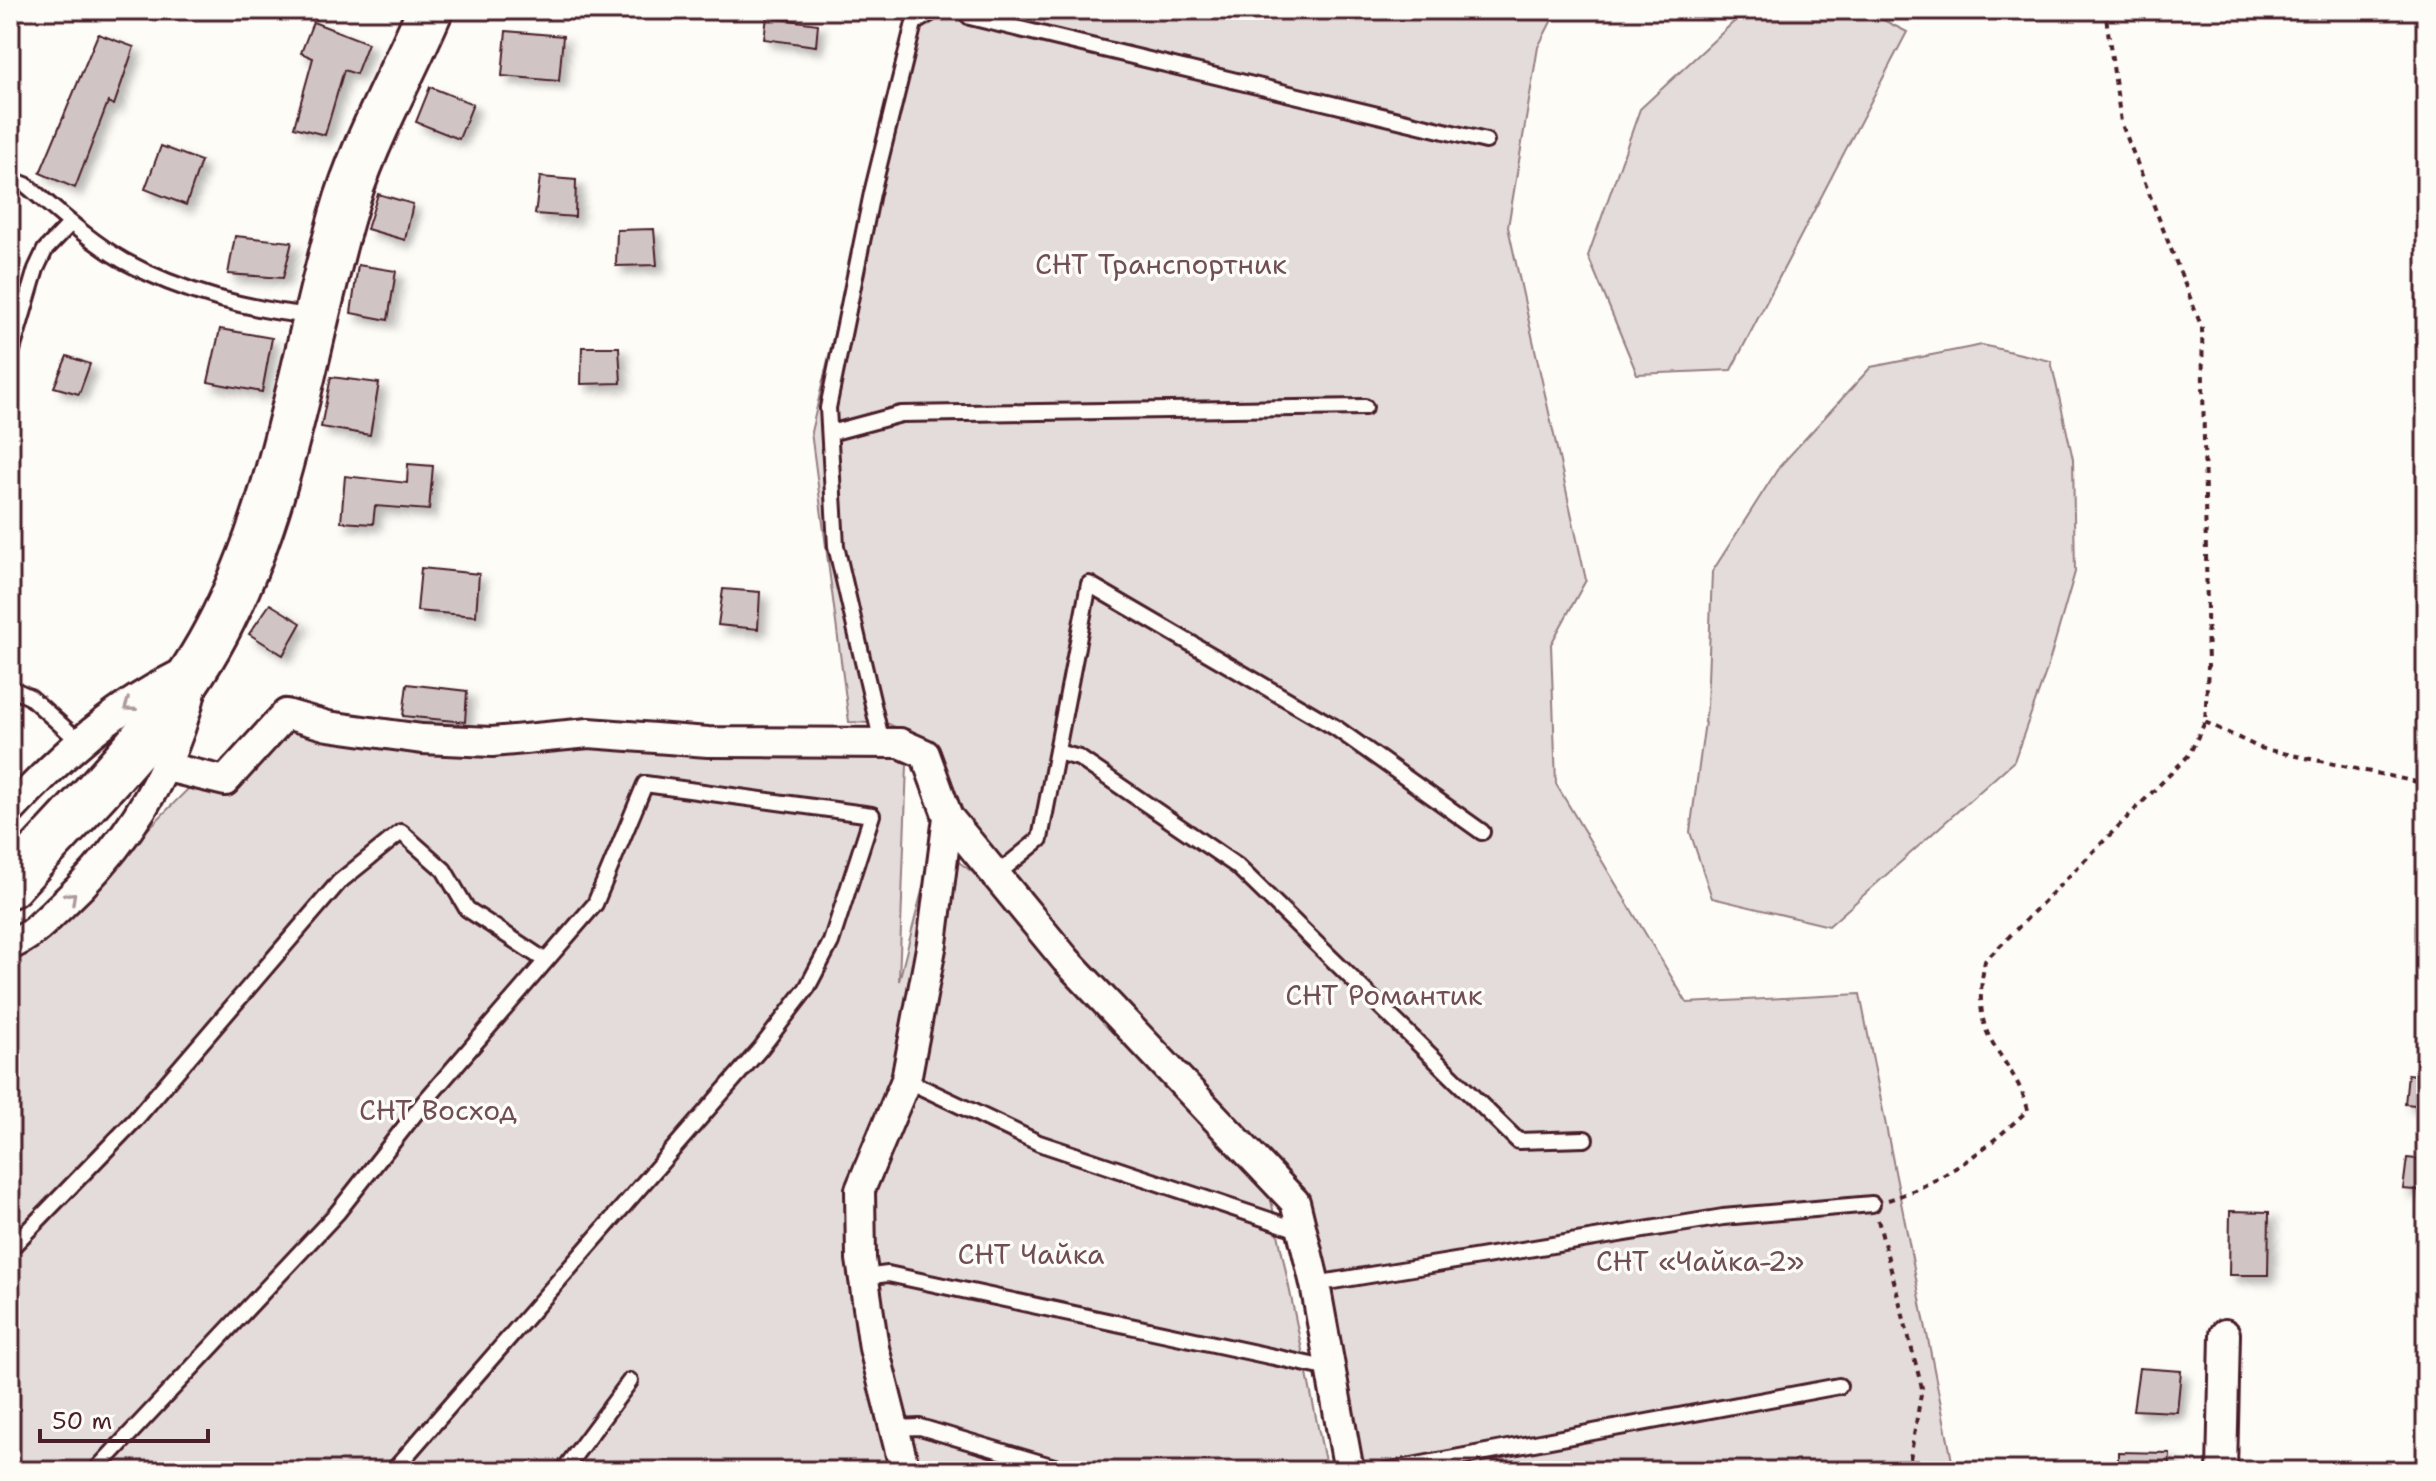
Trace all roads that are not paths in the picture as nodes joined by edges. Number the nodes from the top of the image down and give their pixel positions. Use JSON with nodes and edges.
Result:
{"nodes":[{"id":1,"x":430,"y":10,"type":"edge"},
{"id":2,"x":936,"y":10,"type":"edge"},
{"id":3,"x":963,"y":10,"type":"edge"},
{"id":4,"x":1486,"y":141,"type":"dead end"},
{"id":5,"x":10,"y":179,"type":"edge"},
{"id":6,"x":71,"y":223,"type":"junction"},
{"id":7,"x":316,"y":316,"type":"junction"},
{"id":8,"x":10,"y":357,"type":"edge"},
{"id":9,"x":1365,"y":407,"type":"dead end"},
{"id":10,"x":830,"y":433,"type":"junction"},
{"id":11,"x":197,"y":667,"type":"junction"},
{"id":12,"x":10,"y":688,"type":"edge"},
{"id":13,"x":80,"y":742,"type":"junction"},
{"id":14,"x":882,"y":743,"type":"junction"},
{"id":15,"x":1057,"y":752,"type":"junction"},
{"id":16,"x":166,"y":767,"type":"junction"},
{"id":17,"x":10,"y":811,"type":"edge"},
{"id":18,"x":948,"y":817,"type":"junction"},
{"id":19,"x":1482,"y":832,"type":"dead end"},
{"id":20,"x":996,"y":875,"type":"junction"},
{"id":21,"x":10,"y":885,"type":"edge"},
{"id":22,"x":10,"y":945,"type":"edge"},
{"id":23,"x":546,"y":961,"type":"junction"},
{"id":24,"x":906,"y":1080,"type":"junction"},
{"id":25,"x":1585,"y":1139,"type":"dead end"},
{"id":26,"x":1872,"y":1204,"type":"road end"},
{"id":27,"x":1302,"y":1231,"type":"junction"},
{"id":28,"x":10,"y":1249,"type":"edge"},
{"id":29,"x":864,"y":1277,"type":"junction"},
{"id":30,"x":1315,"y":1284,"type":"junction"},
{"id":31,"x":2225,"y":1334,"type":"dead end"},
{"id":32,"x":1330,"y":1369,"type":"junction"},
{"id":33,"x":630,"y":1381,"type":"dead end"},
{"id":34,"x":1839,"y":1386,"type":"dead end"},
{"id":35,"x":896,"y":1428,"type":"junction"},
{"id":36,"x":95,"y":1471,"type":"edge"},
{"id":37,"x":393,"y":1471,"type":"edge"},
{"id":38,"x":563,"y":1471,"type":"edge"},
{"id":39,"x":905,"y":1471,"type":"edge"},
{"id":40,"x":1068,"y":1471,"type":"edge"},
{"id":41,"x":1349,"y":1471,"type":"edge"},
{"id":42,"x":1385,"y":1471,"type":"edge"},
{"id":43,"x":2222,"y":1471,"type":"edge"}],
"edges":[{"from":1,"to":7,"type":"main road"},
{"from":2,"to":10,"type":"lane"},
{"from":3,"to":4,"type":"lane"},
{"from":5,"to":6,"type":"lane"},
{"from":6,"to":7,"type":"lane"},
{"from":6,"to":8,"type":"lane"},
{"from":7,"to":11,"type":"main road"},
{"from":9,"to":10,"type":"lane"},
{"from":10,"to":14,"type":"lane"},
{"from":11,"to":13,"type":"street","one_way":true},
{"from":11,"to":16,"type":"street"},
{"from":11,"to":21,"type":"main road"},
{"from":12,"to":13,"type":"lane"},
{"from":13,"to":17,"type":"street"},
{"from":14,"to":16,"type":"street"},
{"from":14,"to":18,"type":"street"},
{"from":15,"to":19,"type":"lane"},
{"from":15,"to":20,"type":"lane"},
{"from":15,"to":25,"type":"lane"},
{"from":22,"to":16,"type":"street","one_way":true},
{"from":18,"to":20,"type":"street"},
{"from":18,"to":24,"type":"street"},
{"from":20,"to":27,"type":"street"},
{"from":23,"to":28,"type":"lane"},
{"from":23,"to":36,"type":"lane"},
{"from":23,"to":37,"type":"lane"},
{"from":24,"to":27,"type":"lane"},
{"from":24,"to":29,"type":"street"},
{"from":26,"to":30,"type":"lane"},
{"from":27,"to":30,"type":"street"},
{"from":29,"to":32,"type":"lane"},
{"from":29,"to":35,"type":"street"},
{"from":30,"to":32,"type":"street"},
{"from":31,"to":43,"type":"street"},
{"from":32,"to":41,"type":"street"},
{"from":33,"to":38,"type":"lane"},
{"from":34,"to":42,"type":"lane"},
{"from":35,"to":39,"type":"street"},
{"from":35,"to":40,"type":"lane"}]}
